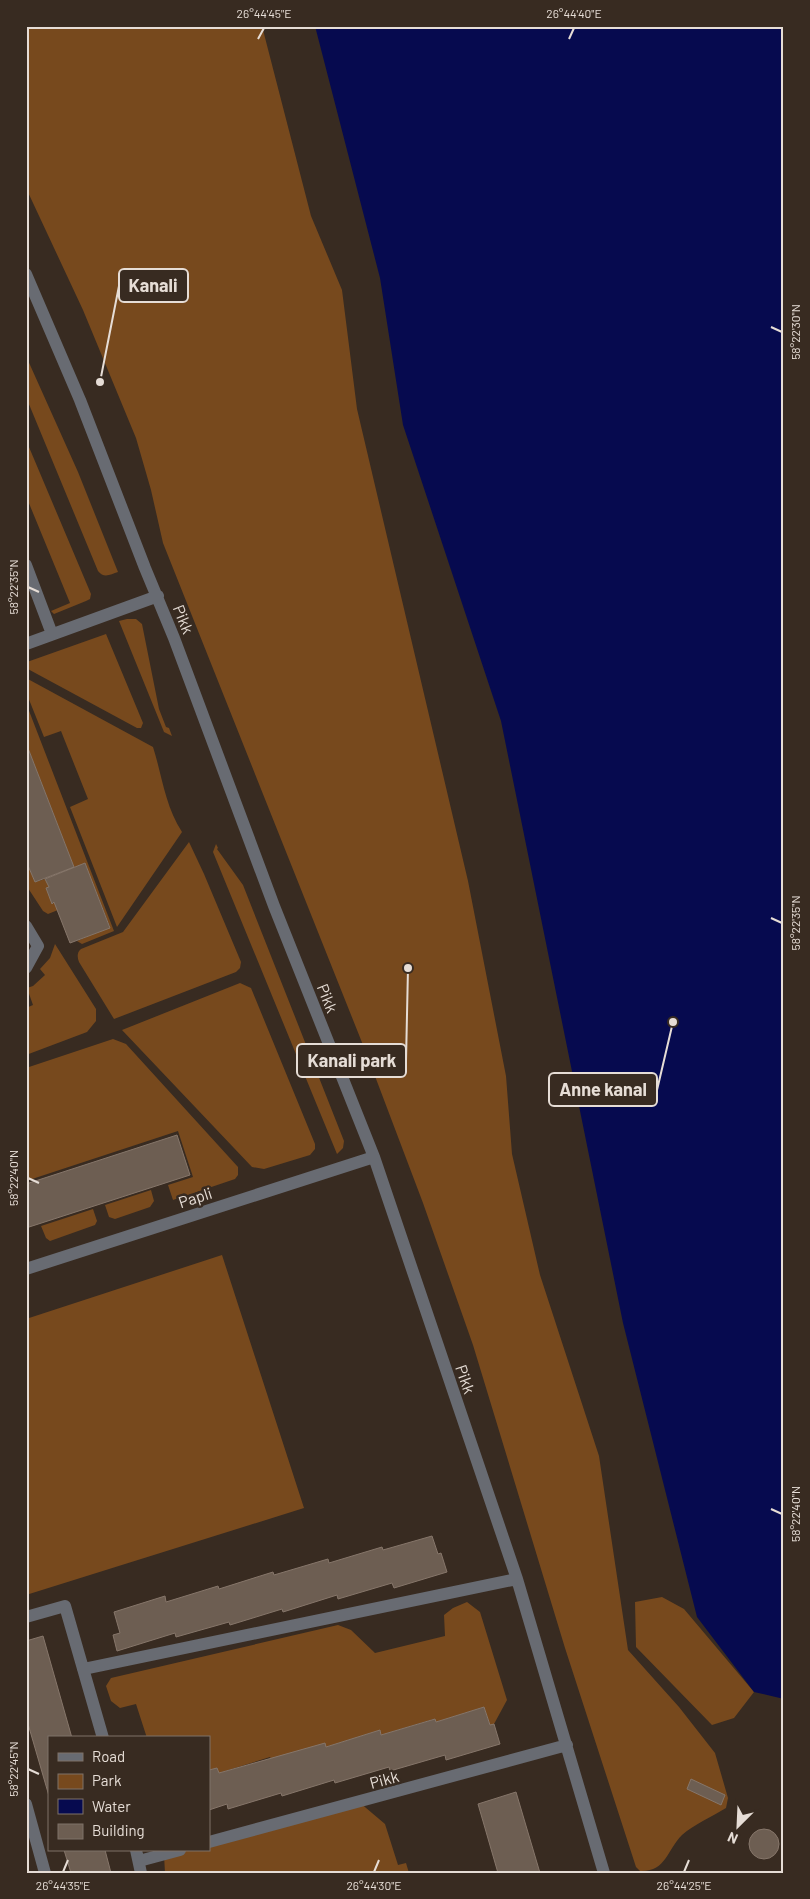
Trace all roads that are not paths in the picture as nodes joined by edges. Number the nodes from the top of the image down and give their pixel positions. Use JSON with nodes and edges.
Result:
{"nodes":[{"id":1,"x":26,"y":274,"type":"edge"},
{"id":2,"x":26,"y":565,"type":"edge"},
{"id":3,"x":158,"y":596,"type":"junction"},
{"id":4,"x":52,"y":634,"type":"junction"},
{"id":5,"x":26,"y":644,"type":"edge"},
{"id":6,"x":26,"y":926,"type":"edge"},
{"id":7,"x":26,"y":968,"type":"edge"},
{"id":8,"x":374,"y":1156,"type":"junction"},
{"id":9,"x":26,"y":1269,"type":"edge"},
{"id":10,"x":517,"y":1579,"type":"junction"},
{"id":11,"x":26,"y":1617,"type":"edge"},
{"id":12,"x":83,"y":1668,"type":"junction"},
{"id":13,"x":102,"y":1736,"type":"edge"},
{"id":14,"x":567,"y":1745,"type":"junction"},
{"id":15,"x":26,"y":1804,"type":"edge"},
{"id":16,"x":210,"y":1842,"type":"edge"},
{"id":17,"x":173,"y":1852,"type":"edge"},
{"id":18,"x":139,"y":1861,"type":"edge"},
{"id":19,"x":45,"y":1873,"type":"edge"},
{"id":20,"x":604,"y":1873,"type":"edge"}],
"edges":[{"from":1,"to":3,"type":"street","name":"Pikk"},
{"from":2,"to":4,"type":"street"},
{"from":3,"to":4,"type":"street"},
{"from":3,"to":8,"type":"street","name":"Pikk"},
{"from":4,"to":5,"type":"street"},
{"from":6,"to":7,"type":"street"},
{"from":8,"to":9,"type":"street","name":"Papli"},
{"from":8,"to":10,"type":"street","name":"Pikk"},
{"from":10,"to":12,"type":"street"},
{"from":10,"to":14,"type":"street","name":"Pikk"},
{"from":11,"to":12,"type":"street"},
{"from":12,"to":13,"type":"street"},
{"from":14,"to":16,"type":"street","name":"Pikk"},
{"from":14,"to":20,"type":"street","name":"Pikk"},
{"from":15,"to":19,"type":"street"},
{"from":17,"to":18,"type":"street"}]}
